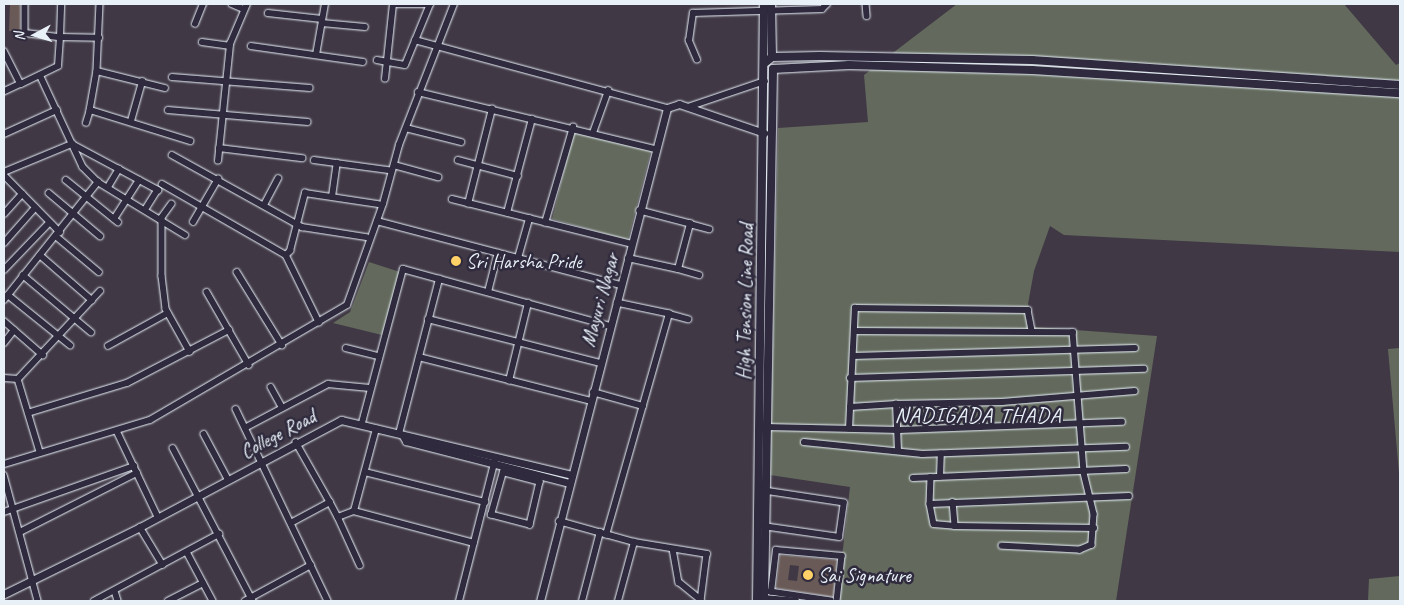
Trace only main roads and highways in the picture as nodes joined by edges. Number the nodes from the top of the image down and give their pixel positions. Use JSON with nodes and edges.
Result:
{"nodes":[{"id":1,"x":768,"y":8,"type":"edge"},
{"id":2,"x":769,"y":59,"type":"junction"},
{"id":3,"x":1032,"y":60,"type":"junction"},
{"id":4,"x":1032,"y":70,"type":"junction"},
{"id":5,"x":1400,"y":85,"type":"edge"},
{"id":6,"x":1400,"y":93,"type":"edge"},
{"id":7,"x":765,"y":288,"type":"junction"},
{"id":8,"x":762,"y":525,"type":"junction"},
{"id":9,"x":762,"y":600,"type":"edge"}],
"edges":[{"from":1,"to":2,"type":"main road","name":"High Tension Line Road"},
{"from":2,"to":3,"type":"main road"},
{"from":2,"to":7,"type":"main road","name":"High Tension Line Road"},
{"from":3,"to":4,"type":"main road"},
{"from":3,"to":5,"type":"main road"},
{"from":4,"to":6,"type":"main road","name":"High Tension Line Road"},
{"from":4,"to":7,"type":"main road","name":"High Tension Line Road"},
{"from":7,"to":8,"type":"main road","name":"High Tension Line Road"},
{"from":7,"to":8,"type":"main road","name":"High Tension Line Road"},
{"from":8,"to":9,"type":"main road","name":"High Tension Line Road"},
{"from":8,"to":9,"type":"main road","name":"High Tension Line Road"}]}
